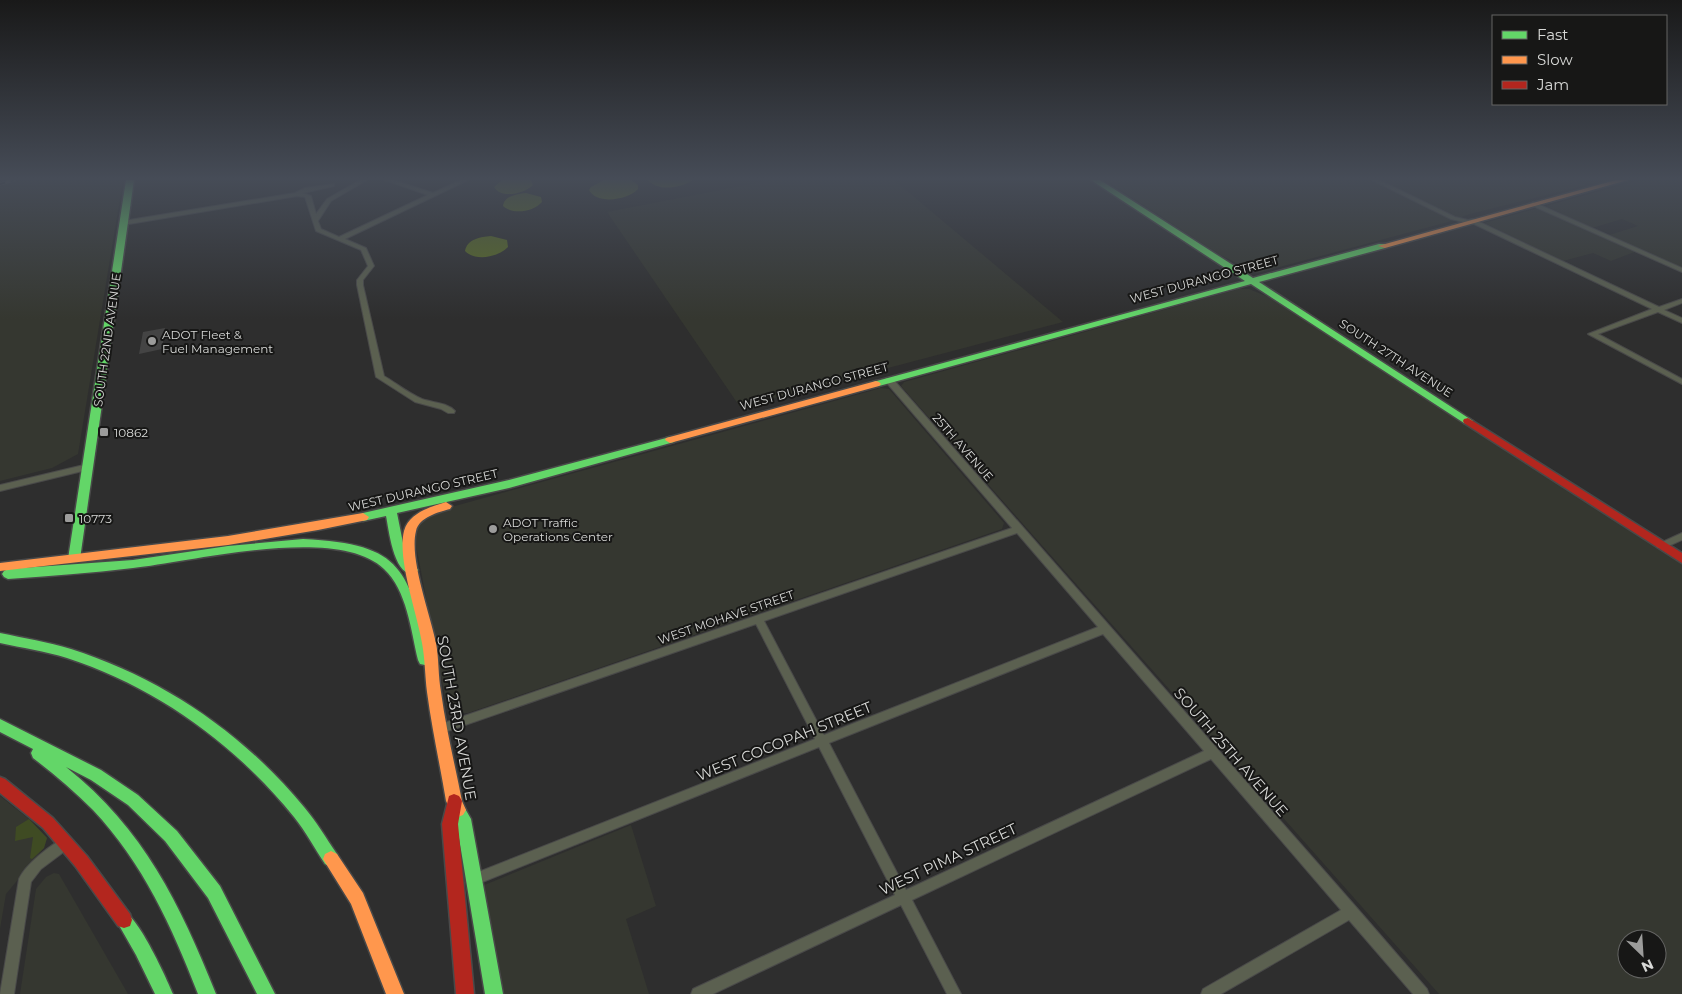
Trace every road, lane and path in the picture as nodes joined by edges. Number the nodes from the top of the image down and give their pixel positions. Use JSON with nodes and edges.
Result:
{"nodes":[{"id":1,"x":122,"y":226,"type":"edge"},
{"id":2,"x":317,"y":226,"type":"edge"},
{"id":3,"x":367,"y":226,"type":"edge"},
{"id":4,"x":1167,"y":226,"type":"edge"},
{"id":5,"x":1446,"y":226,"type":"edge"},
{"id":6,"x":1482,"y":226,"type":"edge"},
{"id":7,"x":1584,"y":226,"type":"edge"},
{"id":8,"x":340,"y":239,"type":"junction"},
{"id":9,"x":1682,"y":270,"type":"edge"},
{"id":10,"x":1252,"y":281,"type":"junction"},
{"id":11,"x":1682,"y":301,"type":"edge"},
{"id":12,"x":1658,"y":310,"type":"junction"},
{"id":13,"x":1682,"y":321,"type":"edge"},
{"id":14,"x":889,"y":380,"type":"junction"},
{"id":15,"x":1682,"y":382,"type":"edge"},
{"id":16,"x":451,"y":411,"type":"dead end"},
{"id":17,"x":88,"y":467,"type":"junction"},
{"id":18,"x":509,"y":484,"type":"junction"},
{"id":19,"x":0,"y":488,"type":"edge"},
{"id":20,"x":391,"y":512,"type":"junction"},
{"id":21,"x":1017,"y":530,"type":"junction"},
{"id":22,"x":78,"y":536,"type":"junction"},
{"id":23,"x":1682,"y":536,"type":"edge"},
{"id":24,"x":1661,"y":546,"type":"junction"},
{"id":25,"x":132,"y":551,"type":"junction"},
{"id":26,"x":74,"y":559,"type":"junction"},
{"id":27,"x":1682,"y":560,"type":"edge"},
{"id":28,"x":45,"y":562,"type":"junction"},
{"id":29,"x":0,"y":567,"type":"edge"},
{"id":30,"x":412,"y":570,"type":"junction"},
{"id":31,"x":0,"y":575,"type":"edge"},
{"id":32,"x":758,"y":619,"type":"junction"},
{"id":33,"x":1104,"y":629,"type":"junction"},
{"id":34,"x":0,"y":638,"type":"edge"},
{"id":35,"x":432,"y":676,"type":"junction"},
{"id":36,"x":2,"y":725,"type":"edge"},
{"id":37,"x":442,"y":728,"type":"junction"},
{"id":38,"x":822,"y":742,"type":"junction"},
{"id":39,"x":1212,"y":752,"type":"junction"},
{"id":40,"x":0,"y":784,"type":"edge"},
{"id":41,"x":454,"y":801,"type":"junction"},
{"id":42,"x":65,"y":844,"type":"junction"},
{"id":43,"x":475,"y":879,"type":"junction"},
{"id":44,"x":904,"y":898,"type":"junction"},
{"id":45,"x":1351,"y":912,"type":"junction"},
{"id":46,"x":6,"y":994,"type":"edge"},
{"id":47,"x":164,"y":994,"type":"edge"},
{"id":48,"x":207,"y":994,"type":"edge"},
{"id":49,"x":266,"y":994,"type":"edge"},
{"id":50,"x":394,"y":994,"type":"edge"},
{"id":51,"x":465,"y":994,"type":"edge"},
{"id":52,"x":494,"y":994,"type":"edge"},
{"id":53,"x":698,"y":994,"type":"edge"},
{"id":54,"x":954,"y":994,"type":"edge"},
{"id":55,"x":1208,"y":994,"type":"edge"},
{"id":56,"x":1422,"y":994,"type":"edge"}],
"edges":[{"from":1,"to":17,"type":"main road","name":"SOUTH 22ND AVENUE"},
{"from":2,"to":8,"type":"street"},
{"from":3,"to":8,"type":"street"},
{"from":4,"to":10,"type":"main road","name":"SOUTH 27TH AVENUE"},
{"from":5,"to":10,"type":"main road","name":"WEST DURANGO STREET"},
{"from":6,"to":12,"type":"street"},
{"from":7,"to":9,"type":"street"},
{"from":8,"to":16,"type":"street"},
{"from":10,"to":14,"type":"main road","name":"WEST DURANGO STREET"},
{"from":10,"to":24,"type":"main road","name":"SOUTH 27TH AVENUE"},
{"from":11,"to":12,"type":"street"},
{"from":12,"to":13,"type":"street"},
{"from":12,"to":15,"type":"street"},
{"from":14,"to":18,"type":"main road","name":"WEST DURANGO STREET"},
{"from":14,"to":21,"type":"street","name":"25TH AVENUE"},
{"from":17,"to":19,"type":"street"},
{"from":17,"to":22,"type":"main road","name":"SOUTH 22ND AVENUE"},
{"from":18,"to":20,"type":"main road","name":"WEST DURANGO STREET"},
{"from":18,"to":30,"type":"main road"},
{"from":20,"to":25,"type":"main road","name":"WEST DURANGO STREET"},
{"from":20,"to":30,"type":"main road","name":"SOUTH 23RD AVENUE"},
{"from":21,"to":32,"type":"street","name":"WEST MOHAVE STREET"},
{"from":21,"to":33,"type":"street","name":"SOUTH 25TH AVENUE"},
{"from":22,"to":25,"type":"main road"},
{"from":22,"to":26,"type":"main road","name":"SOUTH 22ND AVENUE"},
{"from":22,"to":28,"type":"main road"},
{"from":23,"to":24,"type":"street"},
{"from":24,"to":27,"type":"main road","name":"SOUTH 27TH AVENUE"},
{"from":25,"to":26,"type":"main road","name":"WEST DURANGO STREET"},
{"from":26,"to":28,"type":"main road","name":"WEST DURANGO STREET"},
{"from":28,"to":29,"type":"main road","name":"WEST DURANGO STREET"},
{"from":30,"to":35,"type":"main road","name":"SOUTH 23RD AVENUE"},
{"from":31,"to":35,"type":"main road"},
{"from":32,"to":37,"type":"street","name":"WEST MOHAVE STREET"},
{"from":32,"to":38,"type":"street"},
{"from":33,"to":38,"type":"street","name":"WEST COCOPAH STREET"},
{"from":33,"to":39,"type":"street","name":"SOUTH 25TH AVENUE"},
{"from":34,"to":50,"type":"main road"},
{"from":35,"to":37,"type":"main road","name":"SOUTH 23RD AVENUE"},
{"from":36,"to":48,"type":"main road"},
{"from":36,"to":49,"type":"main road"},
{"from":37,"to":41,"type":"main road","name":"SOUTH 23RD AVENUE"},
{"from":38,"to":43,"type":"street","name":"WEST COCOPAH STREET"},
{"from":38,"to":44,"type":"street"},
{"from":39,"to":44,"type":"street","name":"WEST PIMA STREET"},
{"from":39,"to":45,"type":"street","name":"SOUTH 25TH AVENUE"},
{"from":40,"to":42,"type":"main road"},
{"from":41,"to":43,"type":"main road","name":"SOUTH 23RD AVENUE"},
{"from":41,"to":51,"type":"main road"},
{"from":42,"to":46,"type":"street"},
{"from":42,"to":47,"type":"main road"},
{"from":43,"to":52,"type":"main road","name":"SOUTH 23RD AVENUE"},
{"from":44,"to":53,"type":"street","name":"WEST PIMA STREET"},
{"from":44,"to":54,"type":"street"},
{"from":45,"to":55,"type":"street"},
{"from":45,"to":56,"type":"street","name":"SOUTH 25TH AVENUE"}]}
